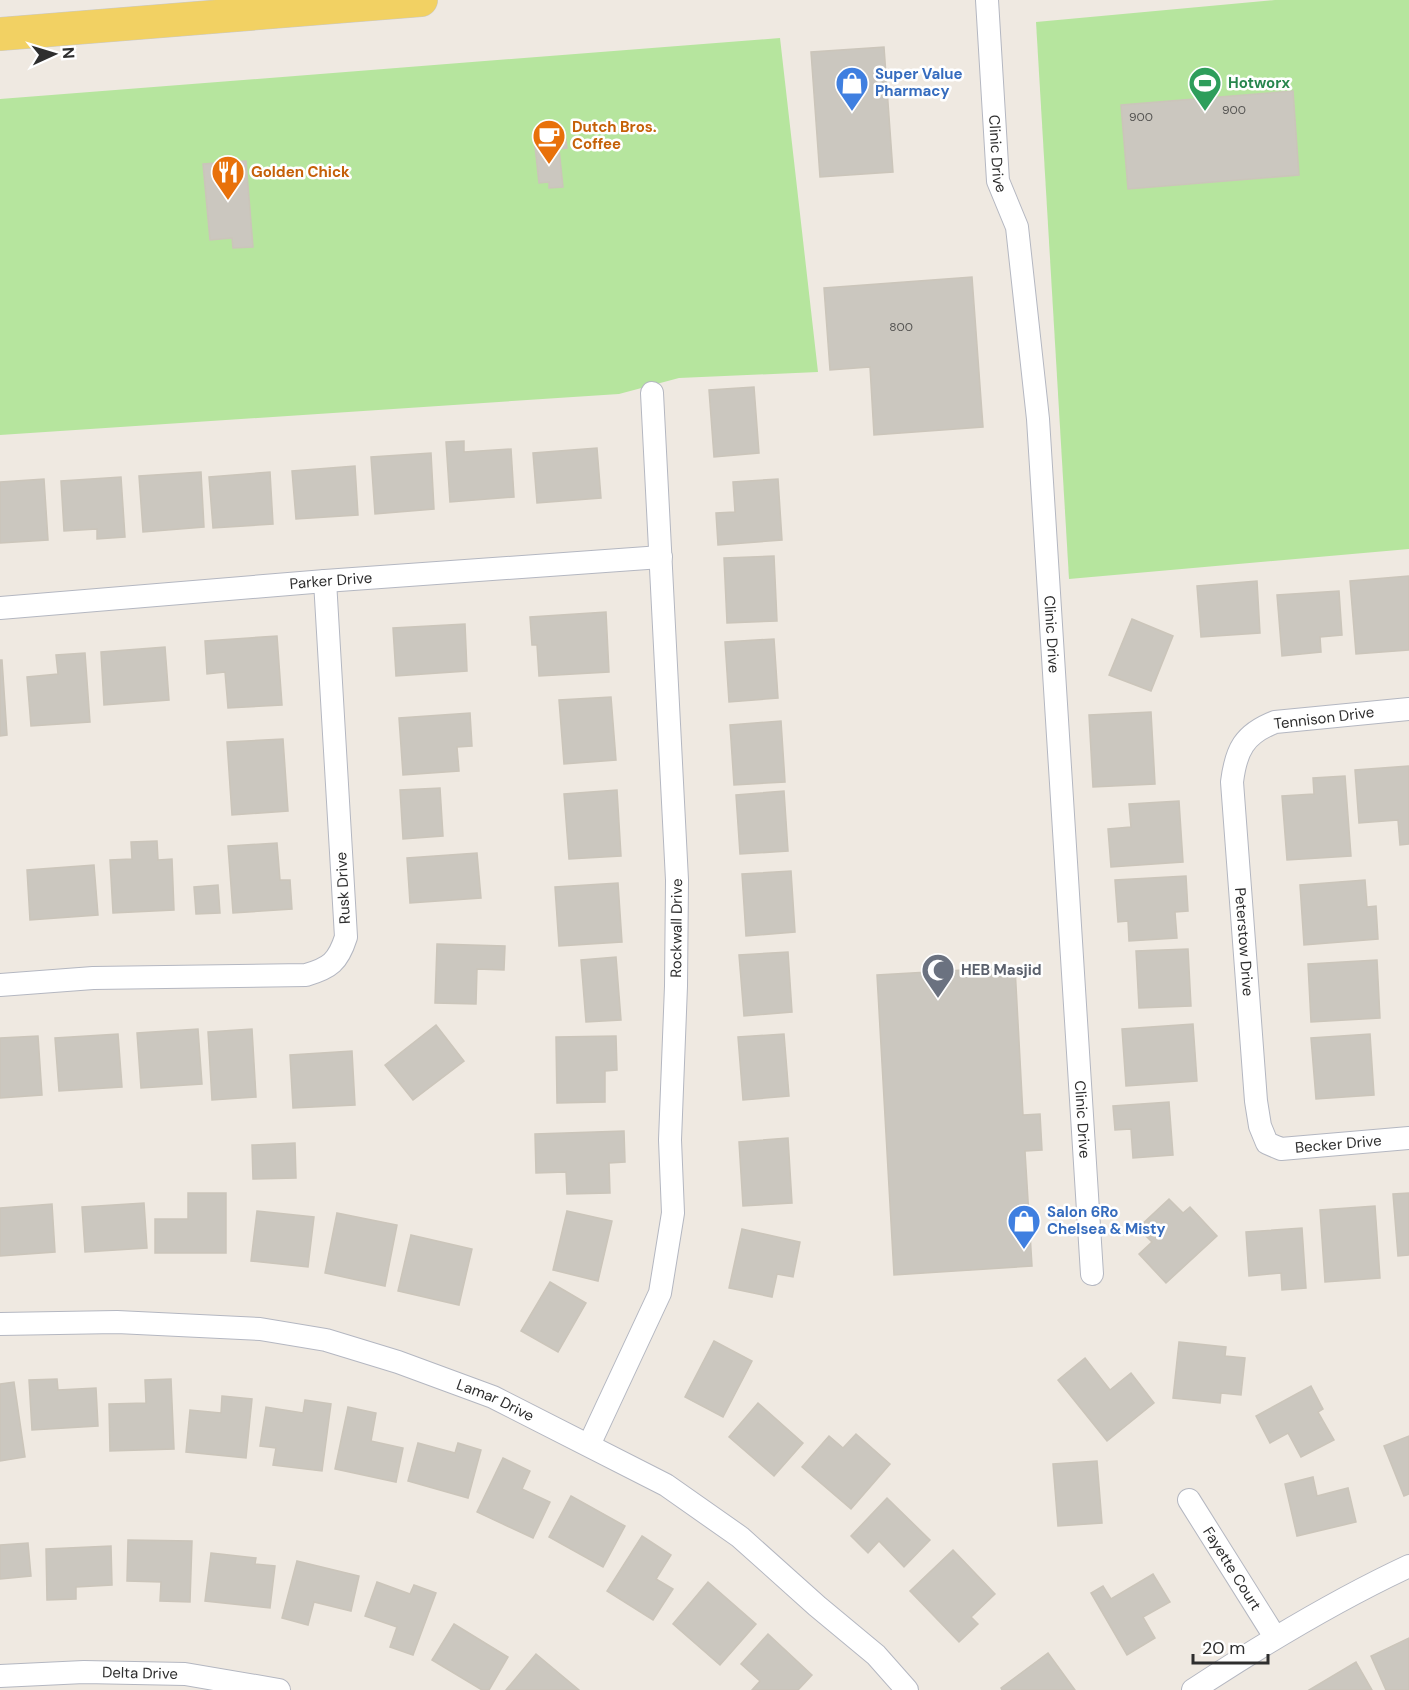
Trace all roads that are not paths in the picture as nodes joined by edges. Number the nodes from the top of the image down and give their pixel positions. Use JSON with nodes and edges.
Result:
{"nodes":[{"id":1,"x":421,"y":0,"type":"edge"},
{"id":2,"x":987,"y":0,"type":"edge"},
{"id":3,"x":0,"y":34,"type":"edge"},
{"id":4,"x":652,"y":393,"type":"dead end"},
{"id":5,"x":662,"y":557,"type":"junction"},
{"id":6,"x":325,"y":581,"type":"junction"},
{"id":7,"x":0,"y":608,"type":"edge"},
{"id":8,"x":1409,"y":709,"type":"edge"},
{"id":9,"x":1244,"y":741,"type":"joint"},
{"id":10,"x":0,"y":985,"type":"edge"},
{"id":11,"x":1409,"y":1138,"type":"edge"},
{"id":12,"x":1267,"y":1143,"type":"joint"},
{"id":13,"x":1092,"y":1274,"type":"dead end"},
{"id":14,"x":0,"y":1324,"type":"edge"},
{"id":15,"x":589,"y":1445,"type":"junction"},
{"id":16,"x":1189,"y":1500,"type":"dead end"},
{"id":17,"x":1409,"y":1566,"type":"edge"},
{"id":18,"x":1275,"y":1637,"type":"junction"},
{"id":19,"x":0,"y":1677,"type":"edge"},
{"id":20,"x":279,"y":1690,"type":"edge"},
{"id":21,"x":907,"y":1690,"type":"edge"},
{"id":22,"x":1193,"y":1690,"type":"edge"}],
"edges":[{"from":1,"to":3,"type":"main road"},
{"from":2,"to":13,"type":"street","name":"Clinic Drive"},
{"from":4,"to":5,"type":"street","name":"Rockwall Drive"},
{"from":5,"to":6,"type":"street","name":"Parker Drive"},
{"from":5,"to":15,"type":"street","name":"Rockwall Drive"},
{"from":6,"to":7,"type":"street","name":"Parker Drive"},
{"from":6,"to":10,"type":"street","name":"Rusk Drive"},
{"from":8,"to":9,"type":"street","name":"Tennison Drive"},
{"from":9,"to":12,"type":"street","name":"Peterstow Drive"},
{"from":11,"to":12,"type":"street","name":"Becker Drive"},
{"from":14,"to":15,"type":"street","name":"Lamar Drive"},
{"from":15,"to":21,"type":"street","name":"Lamar Drive"},
{"from":16,"to":18,"type":"street","name":"Fayette Court"},
{"from":17,"to":18,"type":"street"},
{"from":18,"to":22,"type":"street"},
{"from":19,"to":20,"type":"street","name":"Delta Drive"}]}
